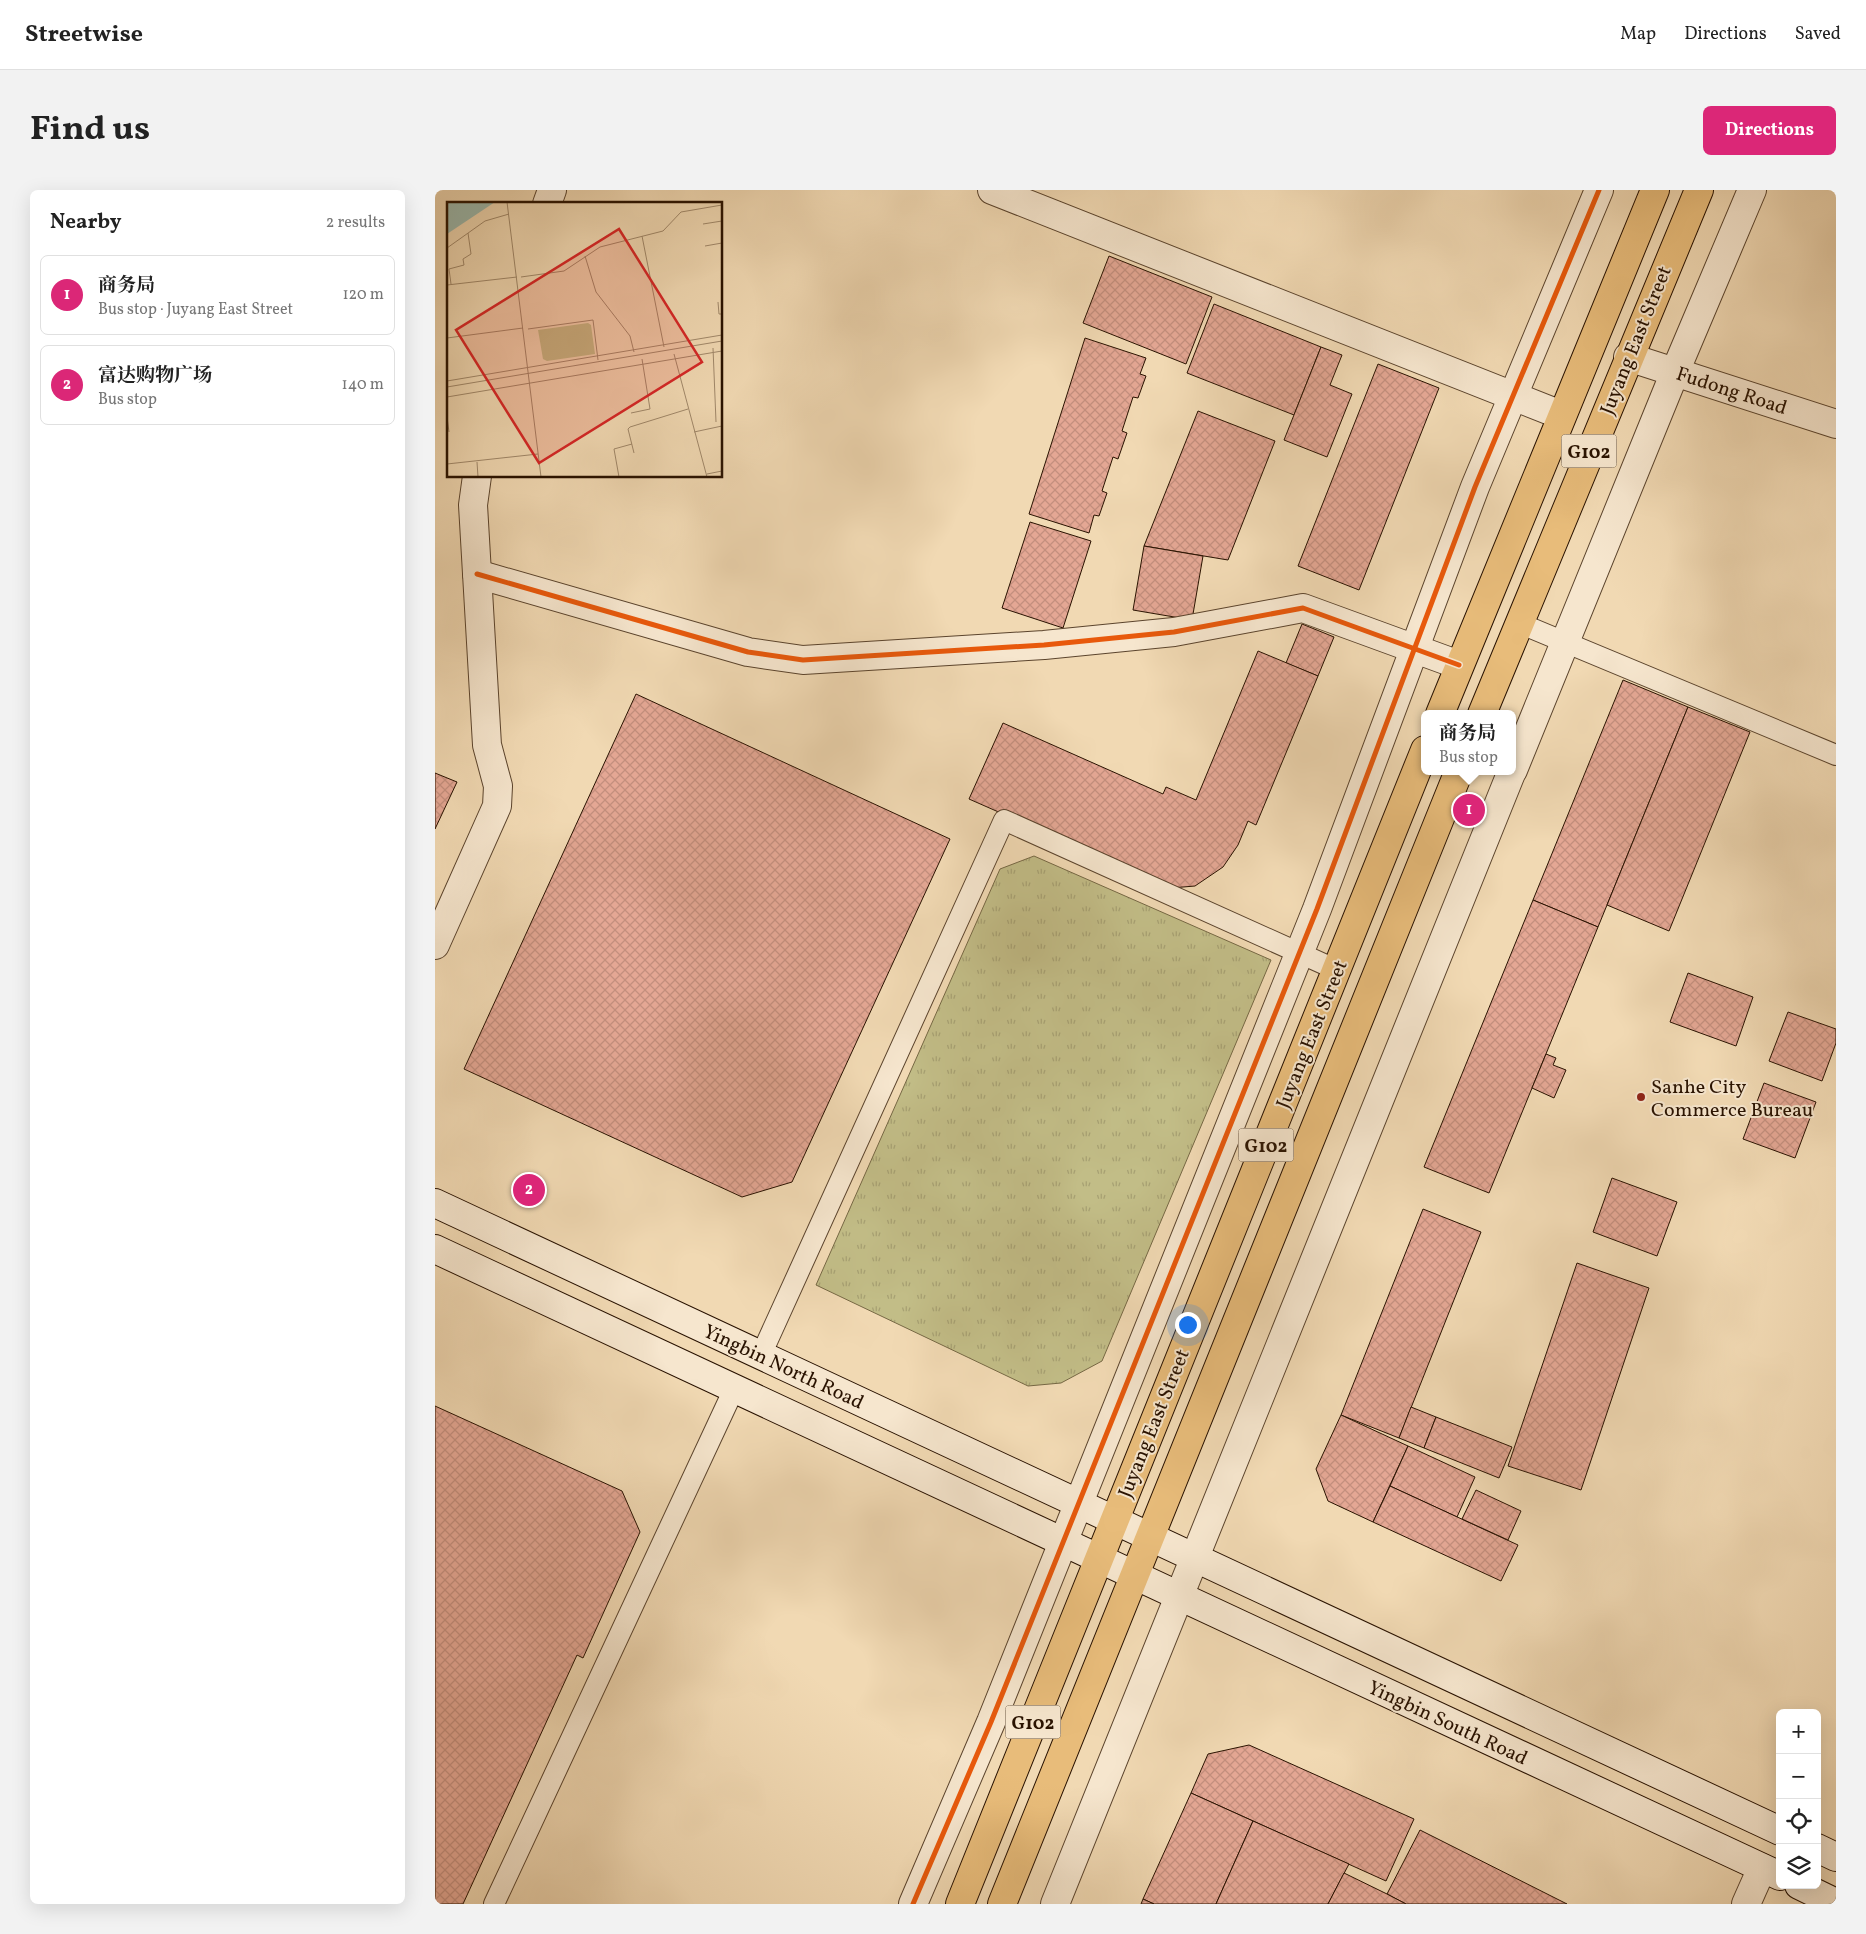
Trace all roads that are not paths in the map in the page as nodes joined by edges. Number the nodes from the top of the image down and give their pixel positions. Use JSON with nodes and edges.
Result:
{"nodes":[{"id":1,"x":552,"y":190,"type":"edge"},
{"id":2,"x":992,"y":190,"type":"edge"},
{"id":3,"x":1599,"y":190,"type":"edge"},
{"id":4,"x":1655,"y":190,"type":"edge"},
{"id":5,"x":1699,"y":190,"type":"edge"},
{"id":6,"x":1752,"y":190,"type":"edge"},
{"id":7,"x":548,"y":202,"type":"edge"},
{"id":8,"x":1628,"y":357,"type":"junction"},
{"id":9,"x":1675,"y":372,"type":"junction"},
{"id":10,"x":1513,"y":396,"type":"junction"},
{"id":11,"x":1561,"y":415,"type":"junction"},
{"id":12,"x":1836,"y":424,"type":"edge"},
{"id":13,"x":477,"y":478,"type":"edge"},
{"id":14,"x":477,"y":574,"type":"junction"},
{"id":15,"x":1519,"y":623,"type":"junction"},
{"id":16,"x":1564,"y":642,"type":"junction"},
{"id":17,"x":1414,"y":649,"type":"junction"},
{"id":18,"x":1459,"y":665,"type":"junction"},
{"id":19,"x":1442,"y":710,"type":"edge"},
{"id":20,"x":1484,"y":710,"type":"edge"},
{"id":21,"x":1836,"y":755,"type":"edge"},
{"id":22,"x":1421,"y":760,"type":"edge"},
{"id":23,"x":1516,"y":760,"type":"edge"},
{"id":24,"x":1457,"y":775,"type":"edge"},
{"id":25,"x":1510,"y":775,"type":"edge"},
{"id":26,"x":435,"y":945,"type":"edge"},
{"id":27,"x":1299,"y":953,"type":"junction"},
{"id":28,"x":1337,"y":970,"type":"junction"},
{"id":29,"x":435,"y":1203,"type":"edge"},
{"id":30,"x":435,"y":1250,"type":"edge"},
{"id":31,"x":761,"y":1355,"type":"junction"},
{"id":32,"x":734,"y":1389,"type":"junction"},
{"id":33,"x":1079,"y":1504,"type":"junction"},
{"id":34,"x":1063,"y":1542,"type":"junction"},
{"id":35,"x":1125,"y":1548,"type":"junction"},
{"id":36,"x":1195,"y":1558,"type":"junction"},
{"id":37,"x":1179,"y":1596,"type":"junction"},
{"id":38,"x":1776,"y":1828,"type":"edge"},
{"id":39,"x":1821,"y":1850,"type":"edge"},
{"id":40,"x":1836,"y":1857,"type":"edge"},
{"id":41,"x":1771,"y":1872,"type":"edge"},
{"id":42,"x":1807,"y":1889,"type":"edge"},
{"id":43,"x":1836,"y":1903,"type":"edge"},
{"id":44,"x":494,"y":1904,"type":"edge"},
{"id":45,"x":913,"y":1904,"type":"edge"},
{"id":46,"x":960,"y":1904,"type":"edge"},
{"id":47,"x":1002,"y":1904,"type":"edge"},
{"id":48,"x":1055,"y":1904,"type":"edge"},
{"id":49,"x":1746,"y":1904,"type":"edge"}],
"edges":[{"from":1,"to":7,"type":"street"},
{"from":2,"to":10,"type":"street"},
{"from":3,"to":10,"type":"street"},
{"from":4,"to":11,"type":"highway","name":"Juyang East Street","number":"G102"},
{"from":5,"to":8,"type":"highway","name":"Juyang East Street","number":"G102"},
{"from":6,"to":9,"type":"street"},
{"from":8,"to":9,"type":"street","name":"Fudong Road"},
{"from":8,"to":15,"type":"highway","name":"Juyang East Street","number":"G102"},
{"from":9,"to":12,"type":"street","name":"Fudong Road"},
{"from":9,"to":16,"type":"street"},
{"from":10,"to":11,"type":"street"},
{"from":10,"to":17,"type":"street"},
{"from":11,"to":18,"type":"highway","name":"Juyang East Street","number":"G102"},
{"from":13,"to":14,"type":"street"},
{"from":14,"to":17,"type":"street"},
{"from":14,"to":26,"type":"street"},
{"from":15,"to":16,"type":"lane"},
{"from":15,"to":20,"type":"highway","name":"Juyang East Street","number":"G102"},
{"from":16,"to":21,"type":"lane"},
{"from":16,"to":23,"type":"street"},
{"from":17,"to":18,"type":"street"},
{"from":17,"to":27,"type":"street"},
{"from":18,"to":19,"type":"highway","name":"Juyang East Street","number":"G102"},
{"from":22,"to":28,"type":"highway","name":"Juyang East Street","number":"G102"},
{"from":24,"to":35,"type":"highway","name":"Juyang East Street","number":"G102"},
{"from":25,"to":36,"type":"street"},
{"from":27,"to":28,"type":"lane"},
{"from":27,"to":31,"type":"lane"},
{"from":27,"to":33,"type":"street"},
{"from":28,"to":35,"type":"highway","name":"Juyang East Street","number":"G102"},
{"from":29,"to":31,"type":"street","name":"Yingbin North Road"},
{"from":30,"to":32,"type":"street","name":"Yingbin North Road"},
{"from":31,"to":33,"type":"street","name":"Yingbin North Road"},
{"from":32,"to":34,"type":"street","name":"Yingbin North Road"},
{"from":32,"to":44,"type":"lane"},
{"from":33,"to":34,"type":"street"},
{"from":33,"to":35,"type":"street","name":"Yingbin North Road"},
{"from":34,"to":35,"type":"street","name":"Yingbin North Road"},
{"from":34,"to":45,"type":"street"},
{"from":35,"to":36,"type":"street","name":"Yingbin South Road"},
{"from":35,"to":37,"type":"street","name":"Yingbin South Road"},
{"from":35,"to":46,"type":"highway","number":"G102"},
{"from":35,"to":47,"type":"highway","number":"G102"},
{"from":36,"to":37,"type":"street"},
{"from":36,"to":38,"type":"street","name":"Yingbin South Road"},
{"from":37,"to":41,"type":"street","name":"Yingbin South Road"},
{"from":37,"to":48,"type":"street"},
{"from":39,"to":40,"type":"street"},
{"from":41,"to":49,"type":"street"},
{"from":42,"to":43,"type":"street"}]}
